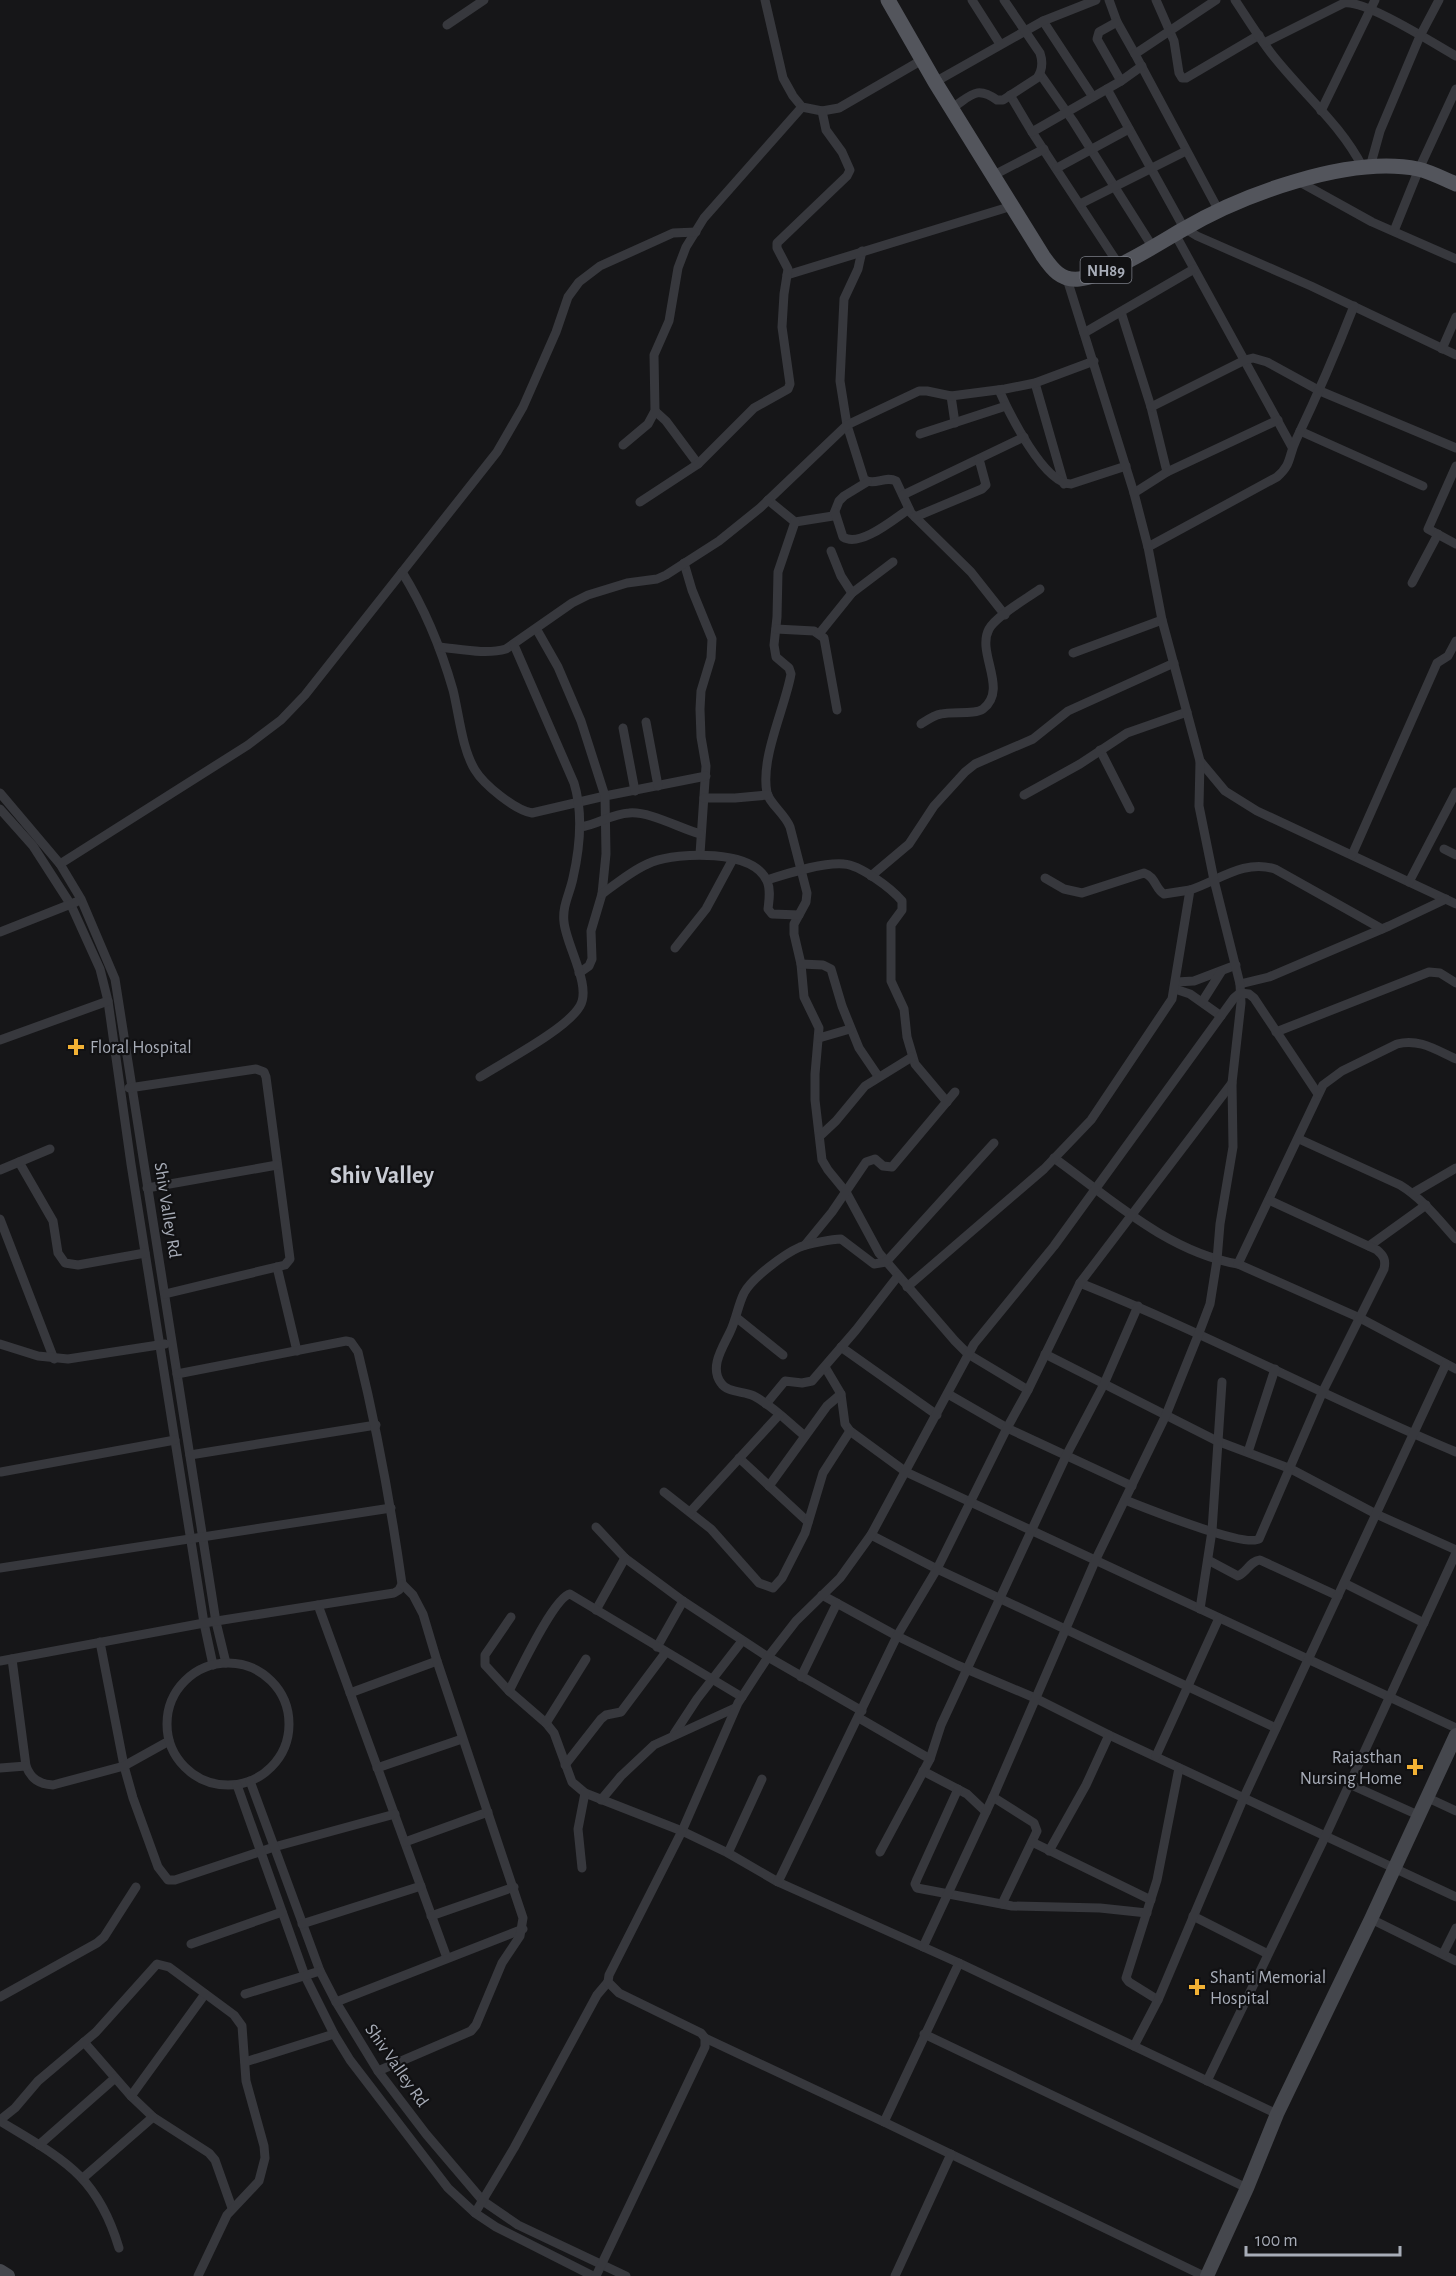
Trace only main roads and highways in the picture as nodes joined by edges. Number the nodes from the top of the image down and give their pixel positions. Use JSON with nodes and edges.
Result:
{"nodes":[{"id":1,"x":888,"y":0,"type":"edge"},
{"id":2,"x":1456,"y":184,"type":"edge"}],
"edges":[{"from":1,"to":2,"type":"main road","number":"NH89"}]}
